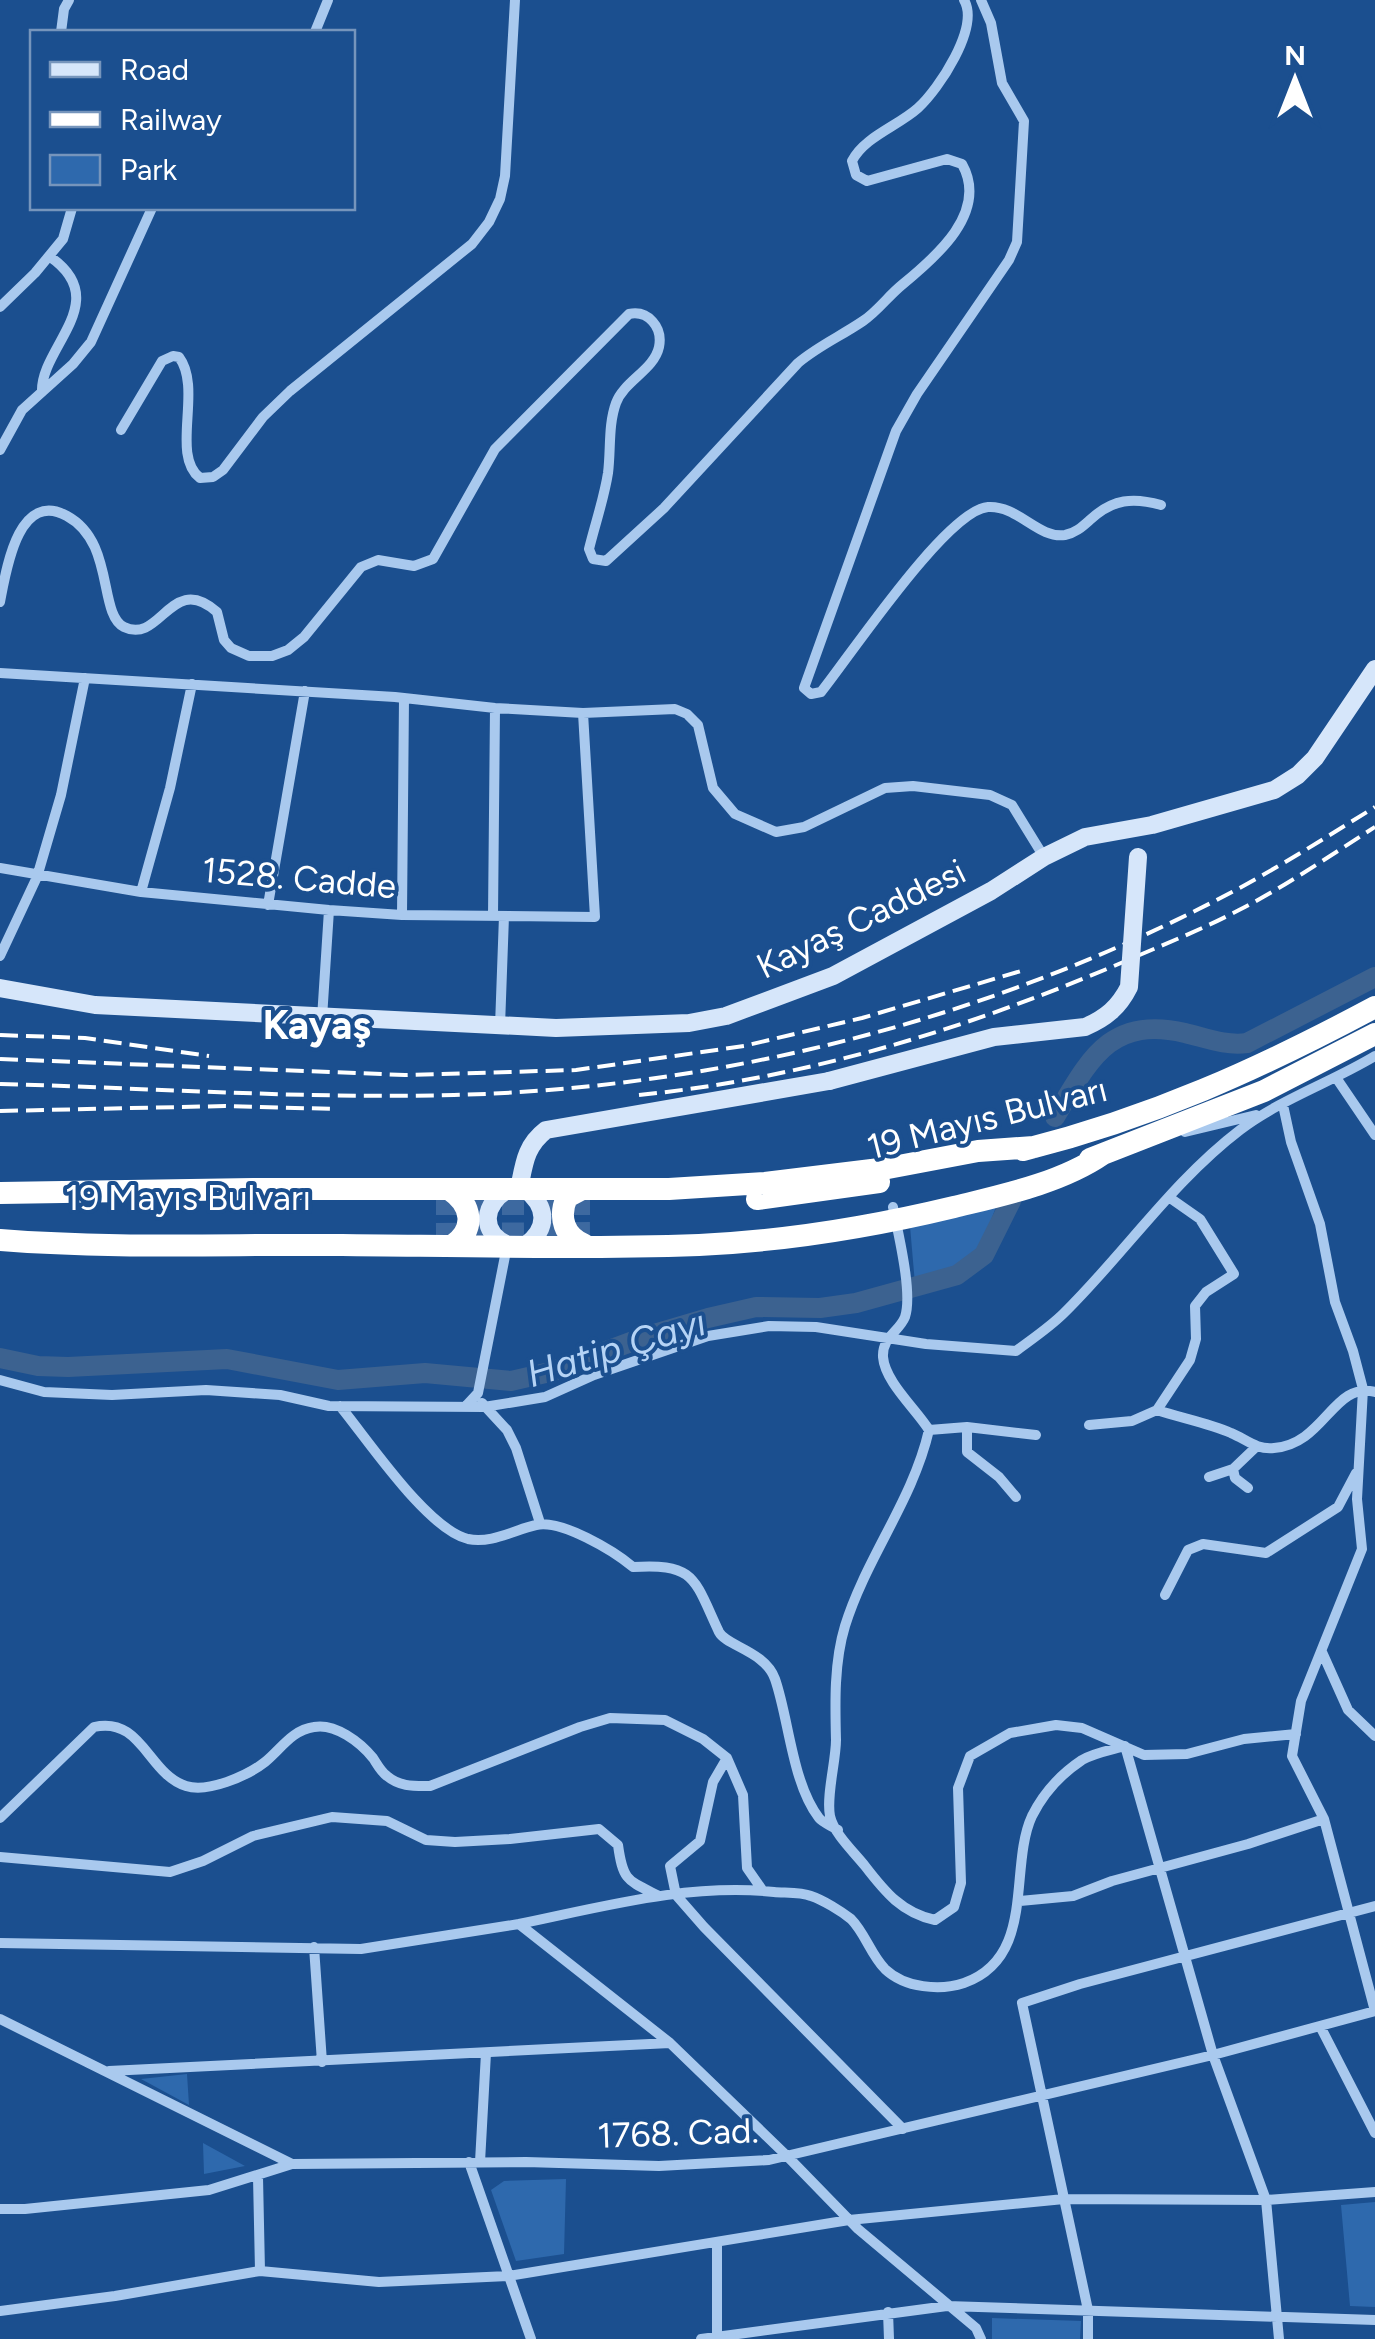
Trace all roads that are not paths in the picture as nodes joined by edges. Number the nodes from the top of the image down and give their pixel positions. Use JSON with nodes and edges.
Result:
{"nodes":[{"id":1,"x":69,"y":0,"type":"edge"},
{"id":2,"x":328,"y":0,"type":"edge"},
{"id":3,"x":516,"y":0,"type":"edge"},
{"id":4,"x":964,"y":0,"type":"edge"},
{"id":5,"x":981,"y":0,"type":"edge"},
{"id":6,"x":61,"y":30,"type":"edge"},
{"id":7,"x":316,"y":30,"type":"edge"},
{"id":8,"x":71,"y":210,"type":"edge"},
{"id":9,"x":151,"y":210,"type":"edge"},
{"id":10,"x":49,"y":256,"type":"junction"},
{"id":11,"x":0,"y":307,"type":"edge"},
{"id":12,"x":42,"y":392,"type":"junction"},
{"id":13,"x":120,"y":430,"type":"dead end"},
{"id":14,"x":0,"y":450,"type":"edge"},
{"id":15,"x":1161,"y":505,"type":"dead end"},
{"id":16,"x":0,"y":602,"type":"edge"},
{"id":17,"x":1375,"y":668,"type":"edge"},
{"id":18,"x":0,"y":673,"type":"edge"},
{"id":19,"x":85,"y":678,"type":"junction"},
{"id":20,"x":192,"y":684,"type":"junction"},
{"id":21,"x":305,"y":692,"type":"junction"},
{"id":22,"x":404,"y":698,"type":"junction"},
{"id":23,"x":495,"y":708,"type":"junction"},
{"id":24,"x":583,"y":713,"type":"junction"},
{"id":25,"x":1146,"y":826,"type":"junction"},
{"id":26,"x":1044,"y":857,"type":"junction"},
{"id":27,"x":0,"y":868,"type":"edge"},
{"id":28,"x":36,"y":877,"type":"junction"},
{"id":29,"x":141,"y":892,"type":"junction"},
{"id":30,"x":268,"y":904,"type":"junction"},
{"id":31,"x":329,"y":910,"type":"junction"},
{"id":32,"x":402,"y":915,"type":"junction"},
{"id":33,"x":499,"y":916,"type":"junction"},
{"id":34,"x":0,"y":956,"type":"edge"},
{"id":35,"x":0,"y":988,"type":"edge"},
{"id":36,"x":1375,"y":1007,"type":"edge"},
{"id":37,"x":322,"y":1018,"type":"junction"},
{"id":38,"x":500,"y":1026,"type":"junction"},
{"id":39,"x":1375,"y":1034,"type":"edge"},
{"id":40,"x":1375,"y":1056,"type":"edge"},
{"id":41,"x":1337,"y":1079,"type":"junction"},
{"id":42,"x":1283,"y":1105,"type":"junction"},
{"id":43,"x":1265,"y":1112,"type":"junction"},
{"id":44,"x":1209,"y":1128,"type":"junction"},
{"id":45,"x":1375,"y":1135,"type":"edge"},
{"id":46,"x":1145,"y":1139,"type":"junction"},
{"id":47,"x":1103,"y":1154,"type":"junction"},
{"id":48,"x":1214,"y":1154,"type":"junction"},
{"id":49,"x":518,"y":1190,"type":"junction"},
{"id":50,"x":994,"y":1191,"type":"junction"},
{"id":51,"x":0,"y":1193,"type":"edge"},
{"id":52,"x":443,"y":1196,"type":"junction"},
{"id":53,"x":587,"y":1196,"type":"junction"},
{"id":54,"x":1170,"y":1198,"type":"junction"},
{"id":55,"x":0,"y":1205,"type":"edge"},
{"id":56,"x":894,"y":1214,"type":"junction"},
{"id":57,"x":0,"y":1232,"type":"edge"},
{"id":58,"x":589,"y":1239,"type":"junction"},
{"id":59,"x":0,"y":1240,"type":"edge"},
{"id":60,"x":444,"y":1240,"type":"junction"},
{"id":61,"x":517,"y":1245,"type":"junction"},
{"id":62,"x":886,"y":1338,"type":"junction"},
{"id":63,"x":0,"y":1380,"type":"edge"},
{"id":64,"x":1369,"y":1391,"type":"edge"},
{"id":65,"x":478,"y":1393,"type":"junction"},
{"id":66,"x":340,"y":1406,"type":"junction"},
{"id":67,"x":465,"y":1407,"type":"junction"},
{"id":68,"x":484,"y":1407,"type":"junction"},
{"id":69,"x":1157,"y":1410,"type":"junction"},
{"id":70,"x":1089,"y":1425,"type":"dead end"},
{"id":71,"x":967,"y":1427,"type":"junction"},
{"id":72,"x":929,"y":1430,"type":"junction"},
{"id":73,"x":1036,"y":1435,"type":"dead end"},
{"id":74,"x":1256,"y":1447,"type":"junction"},
{"id":75,"x":1360,"y":1462,"type":"junction"},
{"id":76,"x":1233,"y":1469,"type":"junction"},
{"id":77,"x":1209,"y":1478,"type":"dead end"},
{"id":78,"x":1248,"y":1488,"type":"dead end"},
{"id":79,"x":1016,"y":1497,"type":"dead end"},
{"id":80,"x":540,"y":1523,"type":"junction"},
{"id":81,"x":1165,"y":1595,"type":"dead end"},
{"id":82,"x":1322,"y":1652,"type":"junction"},
{"id":83,"x":1296,"y":1734,"type":"junction"},
{"id":84,"x":1375,"y":1736,"type":"edge"},
{"id":85,"x":1125,"y":1746,"type":"junction"},
{"id":86,"x":726,"y":1758,"type":"junction"},
{"id":87,"x":0,"y":1818,"type":"edge"},
{"id":88,"x":1324,"y":1819,"type":"junction"},
{"id":89,"x":838,"y":1830,"type":"junction"},
{"id":90,"x":0,"y":1856,"type":"edge"},
{"id":91,"x":1158,"y":1868,"type":"junction"},
{"id":92,"x":763,"y":1891,"type":"junction"},
{"id":93,"x":676,"y":1895,"type":"junction"},
{"id":94,"x":660,"y":1897,"type":"junction"},
{"id":95,"x":1020,"y":1901,"type":"junction"},
{"id":96,"x":1375,"y":1906,"type":"edge"},
{"id":97,"x":1348,"y":1912,"type":"junction"},
{"id":98,"x":519,"y":1924,"type":"junction"},
{"id":99,"x":0,"y":1944,"type":"edge"},
{"id":100,"x":314,"y":1948,"type":"junction"},
{"id":101,"x":1183,"y":1956,"type":"junction"},
{"id":102,"x":1375,"y":2010,"type":"edge"},
{"id":103,"x":2,"y":2018,"type":"edge"},
{"id":104,"x":1320,"y":2026,"type":"junction"},
{"id":105,"x":670,"y":2042,"type":"junction"},
{"id":106,"x":486,"y":2053,"type":"junction"},
{"id":107,"x":1213,"y":2055,"type":"junction"},
{"id":108,"x":322,"y":2062,"type":"junction"},
{"id":109,"x":108,"y":2071,"type":"junction"},
{"id":110,"x":1040,"y":2096,"type":"junction"},
{"id":111,"x":903,"y":2129,"type":"junction"},
{"id":112,"x":1375,"y":2134,"type":"edge"},
{"id":113,"x":788,"y":2156,"type":"junction"},
{"id":114,"x":474,"y":2162,"type":"junction"},
{"id":115,"x":292,"y":2164,"type":"junction"},
{"id":116,"x":258,"y":2176,"type":"junction"},
{"id":117,"x":1375,"y":2192,"type":"edge"},
{"id":118,"x":1064,"y":2199,"type":"junction"},
{"id":119,"x":1266,"y":2200,"type":"junction"},
{"id":120,"x":0,"y":2209,"type":"edge"},
{"id":121,"x":849,"y":2220,"type":"junction"},
{"id":122,"x":717,"y":2243,"type":"junction"},
{"id":123,"x":260,"y":2270,"type":"junction"},
{"id":124,"x":508,"y":2276,"type":"junction"},
{"id":125,"x":947,"y":2306,"type":"junction"},
{"id":126,"x":0,"y":2310,"type":"edge"},
{"id":127,"x":1088,"y":2310,"type":"junction"},
{"id":128,"x":888,"y":2312,"type":"junction"},
{"id":129,"x":1279,"y":2319,"type":"junction"},
{"id":130,"x":1375,"y":2320,"type":"edge"},
{"id":131,"x":531,"y":2339,"type":"edge"},
{"id":132,"x":701,"y":2339,"type":"edge"},
{"id":133,"x":717,"y":2339,"type":"edge"},
{"id":134,"x":889,"y":2339,"type":"edge"},
{"id":135,"x":980,"y":2339,"type":"edge"},
{"id":136,"x":1088,"y":2339,"type":"edge"},
{"id":137,"x":1280,"y":2339,"type":"edge"}],
"edges":[{"from":1,"to":6,"type":"street"},
{"from":2,"to":7,"type":"street"},
{"from":3,"to":13,"type":"street"},
{"from":4,"to":16,"type":"street"},
{"from":5,"to":15,"type":"street"},
{"from":8,"to":10,"type":"street"},
{"from":9,"to":12,"type":"street"},
{"from":10,"to":11,"type":"street"},
{"from":10,"to":12,"type":"street"},
{"from":12,"to":14,"type":"street"},
{"from":17,"to":25,"type":"street","name":"Kayaş Caddesi"},
{"from":18,"to":19,"type":"street"},
{"from":19,"to":20,"type":"street"},
{"from":19,"to":28,"type":"street"},
{"from":20,"to":21,"type":"street"},
{"from":20,"to":29,"type":"street"},
{"from":21,"to":22,"type":"street"},
{"from":21,"to":30,"type":"street"},
{"from":22,"to":23,"type":"street"},
{"from":22,"to":32,"type":"street"},
{"from":23,"to":24,"type":"street"},
{"from":23,"to":33,"type":"street"},
{"from":24,"to":26,"type":"street"},
{"from":24,"to":33,"type":"street","name":"1528. Cadde"},
{"from":25,"to":26,"type":"street","name":"Kayaş Caddesi"},
{"from":25,"to":49,"type":"street","bridge":true},
{"from":26,"to":38,"type":"street","name":"Kayaş Caddesi"},
{"from":27,"to":28,"type":"street","name":"1528. Cadde"},
{"from":28,"to":29,"type":"street","name":"1528. Cadde"},
{"from":28,"to":34,"type":"street"},
{"from":29,"to":30,"type":"street","name":"1528. Cadde"},
{"from":30,"to":31,"type":"street","name":"1528. Cadde"},
{"from":31,"to":32,"type":"street","name":"1528. Cadde"},
{"from":31,"to":37,"type":"street"},
{"from":32,"to":33,"type":"street","name":"1528. Cadde"},
{"from":33,"to":38,"type":"street"},
{"from":35,"to":37,"type":"street","name":"Kayaş Caddesi"},
{"from":36,"to":53,"type":"highway","name":"19 Mayıs Bulvarı"},
{"from":37,"to":38,"type":"street","name":"Kayaş Caddesi"},
{"from":39,"to":46,"type":"highway","name":"19 Mayıs Bulvarı"},
{"from":40,"to":41,"type":"street"},
{"from":41,"to":42,"type":"street"},
{"from":41,"to":45,"type":"street"},
{"from":42,"to":43,"type":"street"},
{"from":42,"to":64,"type":"street"},
{"from":43,"to":44,"type":"street"},
{"from":43,"to":48,"type":"street"},
{"from":44,"to":46,"type":"street"},
{"from":44,"to":48,"type":"street"},
{"from":46,"to":47,"type":"highway","name":"19 Mayıs Bulvarı"},
{"from":47,"to":50,"type":"highway","name":"19 Mayıs Bulvarı"},
{"from":47,"to":50,"type":"highway"},
{"from":48,"to":54,"type":"street"},
{"from":49,"to":52,"type":"highway","name":"19 Mayıs Bulvarı"},
{"from":49,"to":53,"type":"highway","name":"19 Mayıs Bulvarı"},
{"from":49,"to":61,"type":"street"},
{"from":49,"to":61,"type":"street"},
{"from":50,"to":56,"type":"highway"},
{"from":51,"to":52,"type":"highway"},
{"from":52,"to":55,"type":"highway","name":"19 Mayıs Bulvarı"},
{"from":52,"to":60,"type":"highway"},
{"from":53,"to":58,"type":"highway"},
{"from":54,"to":62,"type":"street"},
{"from":54,"to":69,"type":"street"},
{"from":56,"to":58,"type":"highway"},
{"from":56,"to":62,"type":"street"},
{"from":57,"to":60,"type":"highway","name":"19 Mayıs Bulvarı"},
{"from":58,"to":61,"type":"highway"},
{"from":59,"to":60,"type":"highway"},
{"from":60,"to":61,"type":"highway"},
{"from":61,"to":65,"type":"street"},
{"from":62,"to":68,"type":"street"},
{"from":62,"to":72,"type":"street"},
{"from":63,"to":66,"type":"street"},
{"from":64,"to":74,"type":"street"},
{"from":64,"to":75,"type":"street"},
{"from":65,"to":67,"type":"street"},
{"from":65,"to":68,"type":"street"},
{"from":66,"to":67,"type":"street"},
{"from":66,"to":80,"type":"street"},
{"from":67,"to":68,"type":"street"},
{"from":68,"to":80,"type":"street"},
{"from":69,"to":70,"type":"street"},
{"from":69,"to":74,"type":"street"},
{"from":71,"to":72,"type":"street"},
{"from":71,"to":73,"type":"street"},
{"from":71,"to":79,"type":"street"},
{"from":72,"to":89,"type":"street"},
{"from":74,"to":76,"type":"street"},
{"from":75,"to":81,"type":"street"},
{"from":75,"to":82,"type":"street"},
{"from":76,"to":77,"type":"street"},
{"from":76,"to":78,"type":"street"},
{"from":80,"to":89,"type":"street"},
{"from":82,"to":83,"type":"street"},
{"from":82,"to":84,"type":"street"},
{"from":83,"to":85,"type":"street"},
{"from":83,"to":88,"type":"street"},
{"from":85,"to":89,"type":"street"},
{"from":85,"to":91,"type":"street"},
{"from":85,"to":95,"type":"street"},
{"from":86,"to":87,"type":"street"},
{"from":86,"to":92,"type":"street"},
{"from":86,"to":93,"type":"street"},
{"from":88,"to":91,"type":"street"},
{"from":88,"to":97,"type":"street"},
{"from":90,"to":94,"type":"street"},
{"from":91,"to":95,"type":"street"},
{"from":91,"to":101,"type":"street"},
{"from":92,"to":93,"type":"street"},
{"from":92,"to":95,"type":"street"},
{"from":93,"to":94,"type":"street"},
{"from":93,"to":111,"type":"street"},
{"from":94,"to":98,"type":"street"},
{"from":96,"to":97,"type":"street"},
{"from":97,"to":101,"type":"street"},
{"from":97,"to":102,"type":"street"},
{"from":98,"to":100,"type":"street"},
{"from":98,"to":105,"type":"street"},
{"from":99,"to":100,"type":"street"},
{"from":100,"to":108,"type":"street"},
{"from":101,"to":107,"type":"street"},
{"from":101,"to":110,"type":"street"},
{"from":102,"to":104,"type":"street","name":"1768. Cad."},
{"from":103,"to":109,"type":"street","name":"1768. Cad."},
{"from":104,"to":107,"type":"street","name":"1768. Cad."},
{"from":104,"to":112,"type":"street"},
{"from":105,"to":106,"type":"street"},
{"from":105,"to":113,"type":"street"},
{"from":106,"to":108,"type":"street"},
{"from":106,"to":114,"type":"street"},
{"from":107,"to":110,"type":"street","name":"1768. Cad."},
{"from":107,"to":119,"type":"street"},
{"from":108,"to":109,"type":"street"},
{"from":109,"to":115,"type":"street","name":"1768. Cad."},
{"from":110,"to":111,"type":"street","name":"1768. Cad."},
{"from":110,"to":118,"type":"street"},
{"from":111,"to":113,"type":"street","name":"1768. Cad."},
{"from":113,"to":114,"type":"street","name":"1768. Cad."},
{"from":113,"to":121,"type":"street"},
{"from":114,"to":115,"type":"street","name":"1768. Cad."},
{"from":114,"to":124,"type":"street"},
{"from":115,"to":116,"type":"street"},
{"from":116,"to":120,"type":"street"},
{"from":116,"to":123,"type":"street"},
{"from":117,"to":119,"type":"street"},
{"from":118,"to":119,"type":"street"},
{"from":118,"to":121,"type":"street"},
{"from":118,"to":127,"type":"street"},
{"from":119,"to":129,"type":"street"},
{"from":121,"to":122,"type":"street"},
{"from":121,"to":125,"type":"street"},
{"from":122,"to":124,"type":"street"},
{"from":122,"to":133,"type":"street"},
{"from":123,"to":124,"type":"street"},
{"from":123,"to":126,"type":"street"},
{"from":124,"to":131,"type":"street"},
{"from":125,"to":127,"type":"street"},
{"from":125,"to":128,"type":"street"},
{"from":125,"to":135,"type":"street"},
{"from":127,"to":129,"type":"street"},
{"from":127,"to":136,"type":"street"},
{"from":128,"to":133,"type":"street"},
{"from":128,"to":134,"type":"street"},
{"from":129,"to":130,"type":"street"},
{"from":129,"to":137,"type":"street"},
{"from":132,"to":133,"type":"street"}]}
